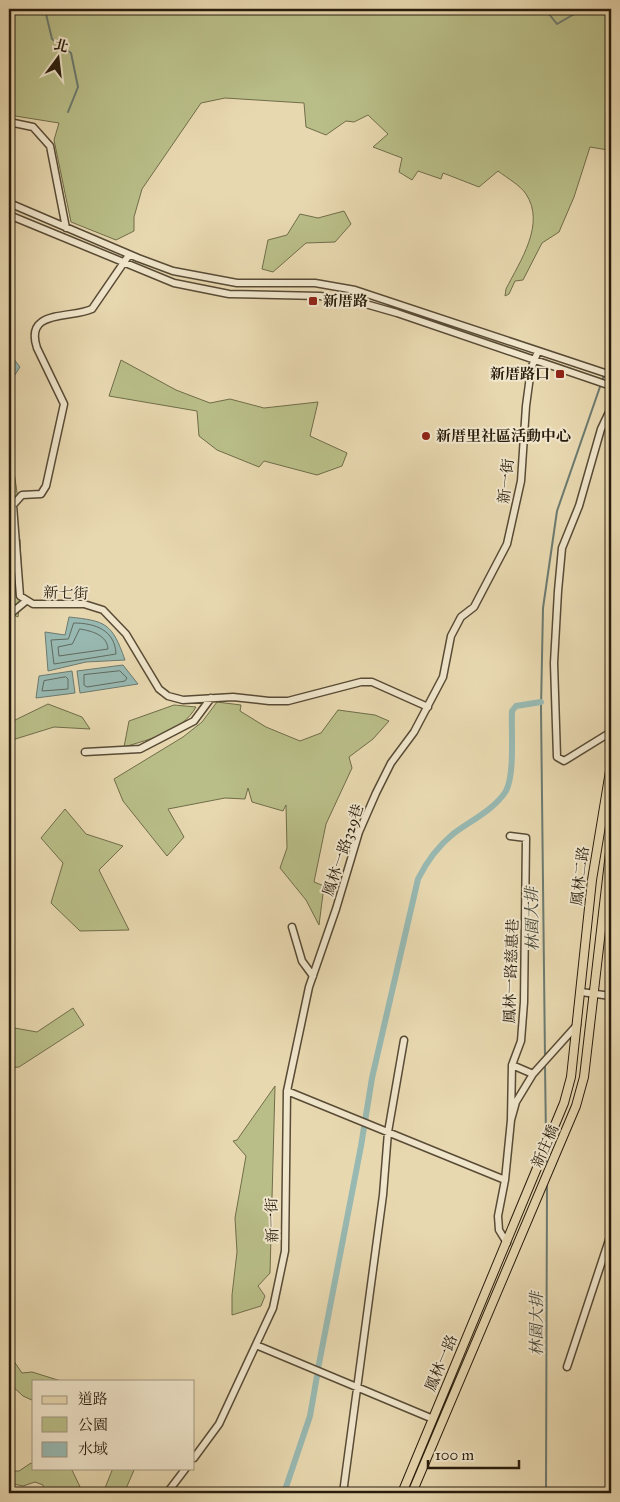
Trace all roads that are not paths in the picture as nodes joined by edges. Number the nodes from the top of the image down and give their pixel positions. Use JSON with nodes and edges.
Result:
{"nodes":[{"id":1,"x":9,"y":122,"type":"edge"},
{"id":2,"x":9,"y":203,"type":"edge"},
{"id":3,"x":9,"y":215,"type":"edge"},
{"id":4,"x":66,"y":228,"type":"junction"},
{"id":5,"x":85,"y":236,"type":"junction"},
{"id":6,"x":80,"y":245,"type":"junction"},
{"id":7,"x":129,"y":255,"type":"junction"},
{"id":8,"x":124,"y":264,"type":"junction"},
{"id":9,"x":538,"y":351,"type":"junction"},
{"id":10,"x":534,"y":361,"type":"junction"},
{"id":11,"x":611,"y":375,"type":"edge"},
{"id":12,"x":611,"y":386,"type":"edge"},
{"id":13,"x":611,"y":408,"type":"edge"},
{"id":14,"x":26,"y":601,"type":"junction"},
{"id":15,"x":474,"y":607,"type":"joint"},
{"id":16,"x":9,"y":616,"type":"edge"},
{"id":17,"x":211,"y":698,"type":"junction"},
{"id":18,"x":428,"y":707,"type":"junction"},
{"id":19,"x":611,"y":732,"type":"edge"},
{"id":20,"x":85,"y":752,"type":"dead end"},
{"id":21,"x":611,"y":765,"type":"edge"},
{"id":22,"x":510,"y":836,"type":"dead end"},
{"id":23,"x":611,"y":845,"type":"edge"},
{"id":24,"x":292,"y":927,"type":"dead end"},
{"id":25,"x":313,"y":976,"type":"junction"},
{"id":26,"x":581,"y":992,"type":"junction"},
{"id":27,"x":594,"y":994,"type":"junction"},
{"id":28,"x":611,"y":996,"type":"edge"},
{"id":29,"x":577,"y":1025,"type":"junction"},
{"id":30,"x":404,"y":1040,"type":"dead end"},
{"id":31,"x":512,"y":1065,"type":"junction"},
{"id":32,"x":533,"y":1074,"type":"junction"},
{"id":33,"x":287,"y":1091,"type":"junction"},
{"id":34,"x":511,"y":1120,"type":"junction"},
{"id":35,"x":388,"y":1132,"type":"junction"},
{"id":36,"x":505,"y":1180,"type":"junction"},
{"id":37,"x":611,"y":1234,"type":"edge"},
{"id":38,"x":506,"y":1243,"type":"junction"},
{"id":39,"x":515,"y":1247,"type":"joint"},
{"id":40,"x":256,"y":1345,"type":"junction"},
{"id":41,"x":567,"y":1367,"type":"dead end"},
{"id":42,"x":356,"y":1385,"type":"junction"},
{"id":43,"x":433,"y":1419,"type":"junction"},
{"id":44,"x":195,"y":1457,"type":"edge"},
{"id":45,"x":184,"y":1470,"type":"edge"},
{"id":46,"x":167,"y":1493,"type":"edge"},
{"id":47,"x":343,"y":1493,"type":"edge"},
{"id":48,"x":402,"y":1493,"type":"edge"},
{"id":49,"x":412,"y":1493,"type":"edge"}],
"edges":[{"from":1,"to":4,"type":"street"},
{"from":2,"to":4,"type":"street"},
{"from":3,"to":6,"type":"street"},
{"from":4,"to":5,"type":"street"},
{"from":5,"to":6,"type":"street"},
{"from":5,"to":7,"type":"street"},
{"from":6,"to":8,"type":"street"},
{"from":7,"to":8,"type":"street","name":"新七街"},
{"from":7,"to":9,"type":"street"},
{"from":8,"to":10,"type":"street"},
{"from":8,"to":14,"type":"street","name":"新七街"},
{"from":9,"to":10,"type":"street","name":"新一街"},
{"from":9,"to":11,"type":"street"},
{"from":10,"to":12,"type":"street"},
{"from":10,"to":15,"type":"street","name":"新一街"},
{"from":13,"to":19,"type":"street"},
{"from":14,"to":16,"type":"street"},
{"from":14,"to":17,"type":"street","name":"新七街"},
{"from":15,"to":18,"type":"street","name":"鳳林一路329巷"},
{"from":17,"to":18,"type":"street","name":"新七街"},
{"from":17,"to":20,"type":"street"},
{"from":18,"to":25,"type":"street","name":"鳳林一路329巷"},
{"from":21,"to":26,"type":"main road","name":"鳳林二路"},
{"from":22,"to":31,"type":"street","name":"鳳林一路慈惠巷"},
{"from":23,"to":27,"type":"main road","name":"鳳林二路"},
{"from":24,"to":25,"type":"street"},
{"from":25,"to":33,"type":"street","name":"鳳林一路329巷"},
{"from":26,"to":27,"type":"street"},
{"from":26,"to":29,"type":"main road"},
{"from":27,"to":28,"type":"street"},
{"from":27,"to":39,"type":"main road","name":"新庄橋"},
{"from":29,"to":32,"type":"street"},
{"from":29,"to":38,"type":"main road","name":"新庄橋"},
{"from":30,"to":35,"type":"street"},
{"from":31,"to":32,"type":"street"},
{"from":31,"to":34,"type":"street","name":"鳳林一路慈惠巷"},
{"from":32,"to":34,"type":"street"},
{"from":33,"to":35,"type":"street"},
{"from":33,"to":40,"type":"street","name":"新一街"},
{"from":34,"to":36,"type":"street"},
{"from":35,"to":36,"type":"street"},
{"from":35,"to":42,"type":"street"},
{"from":36,"to":38,"type":"street"},
{"from":37,"to":41,"type":"street"},
{"from":38,"to":43,"type":"main road","name":"鳳林一路"},
{"from":39,"to":49,"type":"main road","name":"鳳林一路"},
{"from":40,"to":42,"type":"street"},
{"from":40,"to":44,"type":"street"},
{"from":42,"to":43,"type":"street"},
{"from":42,"to":47,"type":"street"},
{"from":43,"to":48,"type":"main road","name":"鳳林一路"},
{"from":45,"to":46,"type":"street"}]}
